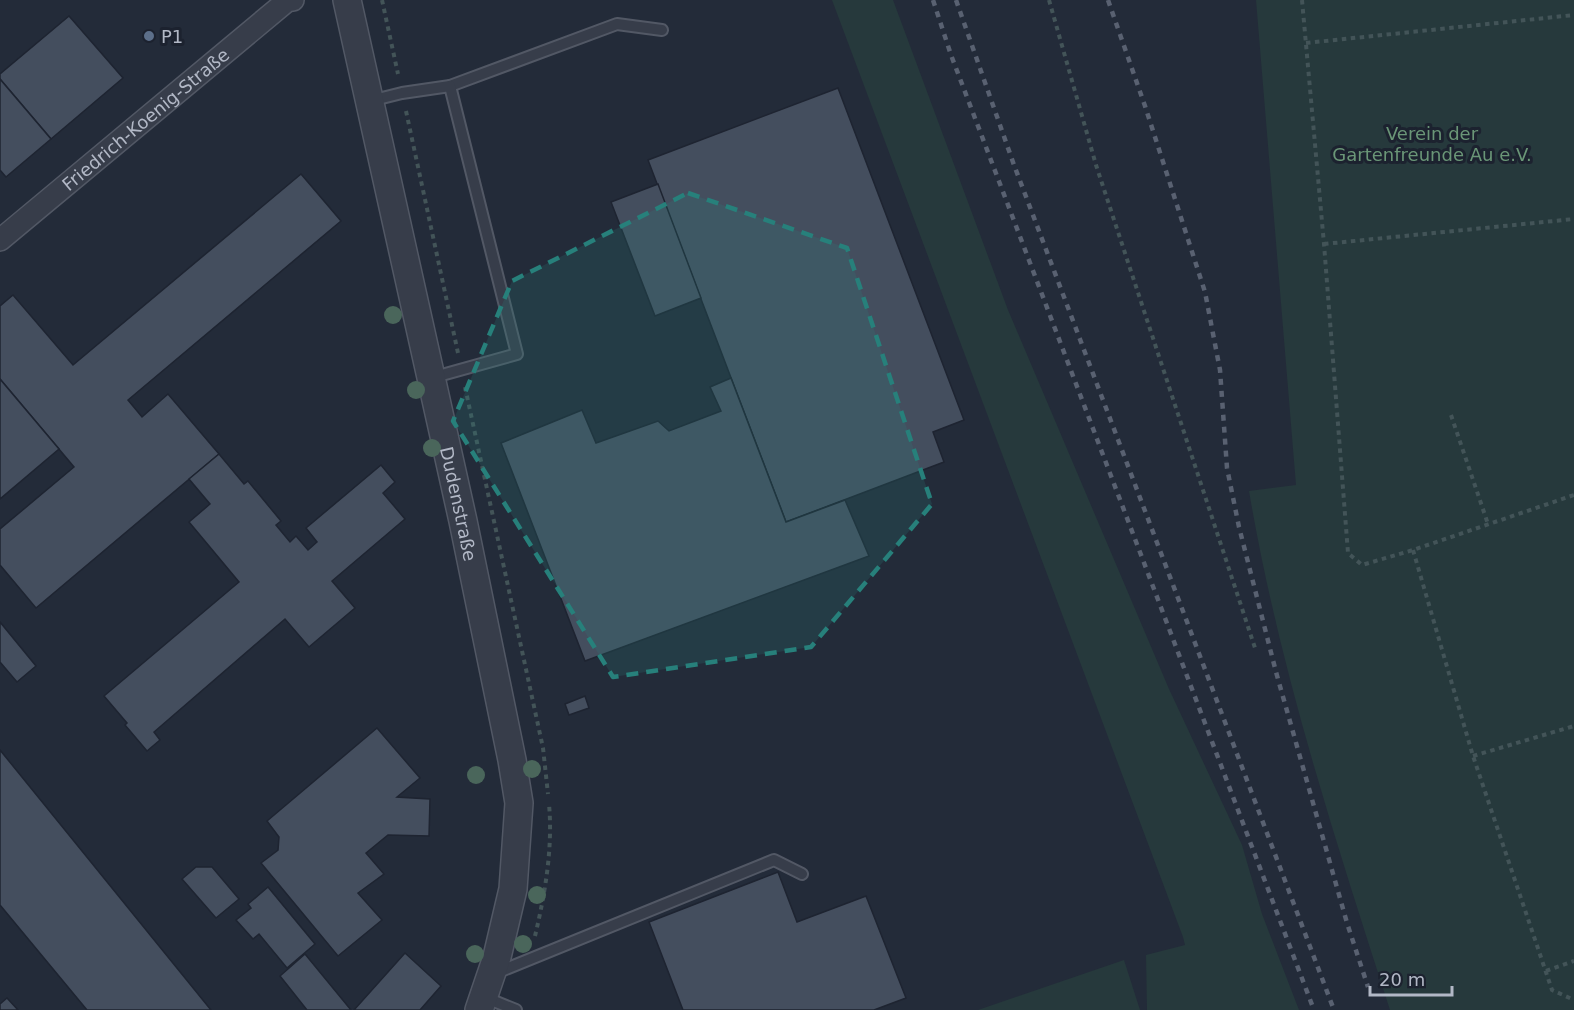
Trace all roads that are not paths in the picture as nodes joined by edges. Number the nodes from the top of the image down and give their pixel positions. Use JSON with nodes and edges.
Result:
{"nodes":[{"id":1,"x":293,"y":0,"type":"edge"},
{"id":2,"x":348,"y":0,"type":"edge"},
{"id":3,"x":662,"y":30,"type":"dead end"},
{"id":4,"x":450,"y":86,"type":"junction"},
{"id":5,"x":370,"y":101,"type":"junction"},
{"id":6,"x":0,"y":240,"type":"edge"},
{"id":7,"x":431,"y":378,"type":"junction"},
{"id":8,"x":802,"y":874,"type":"dead end"},
{"id":9,"x":484,"y":994,"type":"edge"},
{"id":10,"x":516,"y":1010,"type":"edge"}],
"edges":[{"from":1,"to":6,"type":"street","name":"Friedrich-Koenig-Straße"},
{"from":2,"to":5,"type":"street","name":"Dudenstraße"},
{"from":3,"to":4,"type":"lane"},
{"from":4,"to":5,"type":"lane"},
{"from":4,"to":7,"type":"lane"},
{"from":5,"to":7,"type":"street","name":"Dudenstraße"},
{"from":7,"to":9,"type":"street","name":"Dudenstraße"},
{"from":8,"to":9,"type":"lane"},
{"from":9,"to":10,"type":"lane"}]}
